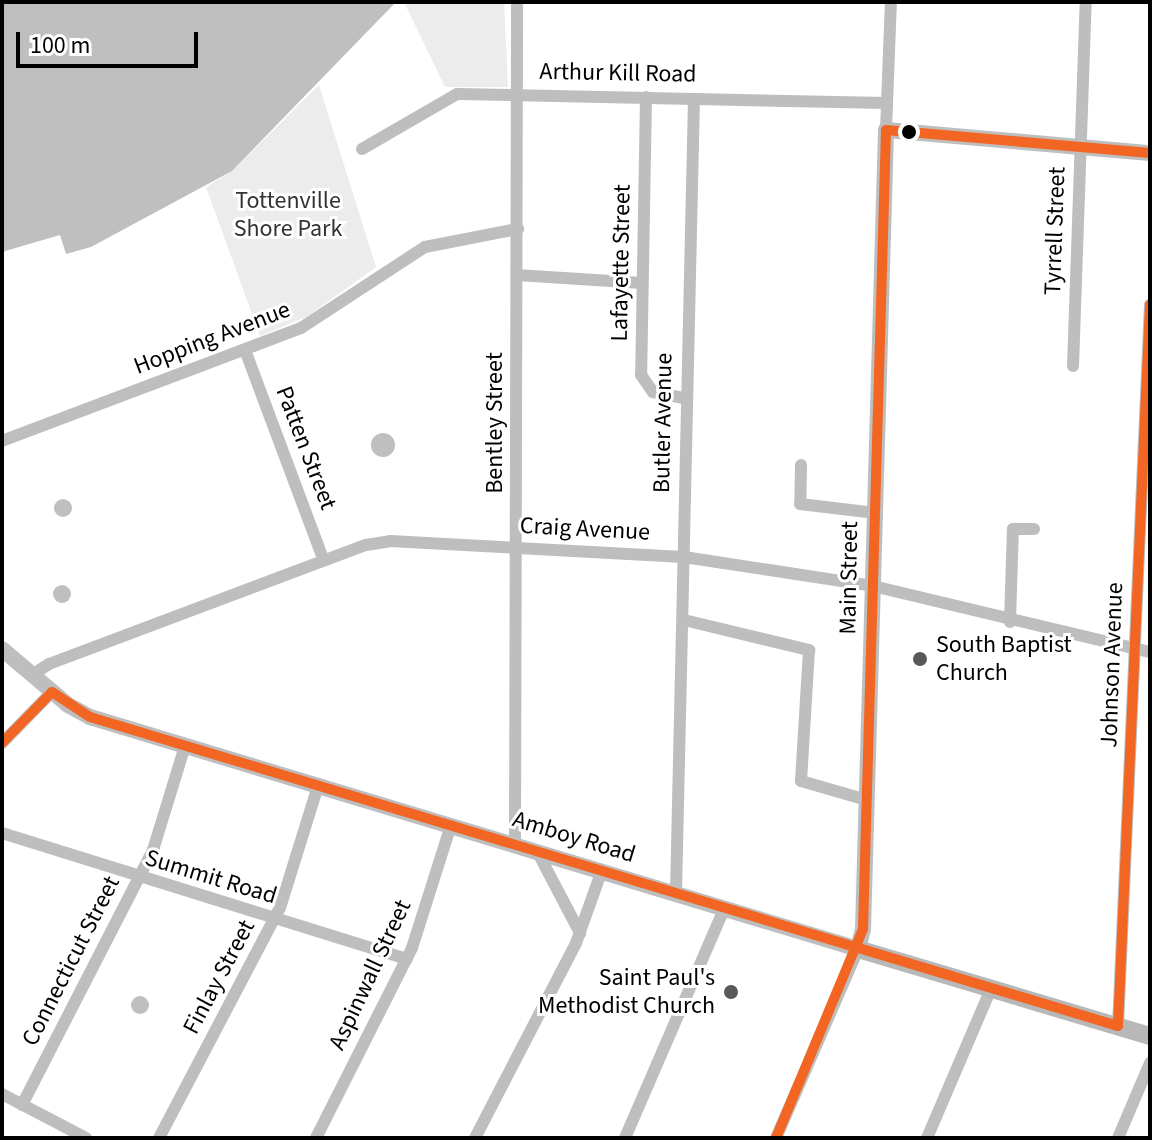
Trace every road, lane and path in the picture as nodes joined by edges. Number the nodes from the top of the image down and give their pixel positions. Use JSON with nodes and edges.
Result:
{"nodes":[{"id":1,"x":517,"y":2,"type":"edge"},
{"id":2,"x":891,"y":2,"type":"edge"},
{"id":3,"x":1086,"y":2,"type":"edge"},
{"id":4,"x":518,"y":95,"type":"junction"},
{"id":5,"x":646,"y":97,"type":"junction"},
{"id":6,"x":694,"y":99,"type":"junction"},
{"id":7,"x":887,"y":103,"type":"junction"},
{"id":8,"x":886,"y":130,"type":"junction"},
{"id":9,"x":1080,"y":147,"type":"junction"},
{"id":10,"x":362,"y":149,"type":"dead end"},
{"id":11,"x":1150,"y":153,"type":"edge"},
{"id":12,"x":518,"y":229,"type":"junction"},
{"id":13,"x":517,"y":275,"type":"junction"},
{"id":14,"x":642,"y":283,"type":"junction"},
{"id":15,"x":1150,"y":305,"type":"edge"},
{"id":16,"x":245,"y":350,"type":"junction"},
{"id":17,"x":1073,"y":366,"type":"dead end"},
{"id":18,"x":685,"y":398,"type":"junction"},
{"id":19,"x":2,"y":441,"type":"edge"},
{"id":20,"x":801,"y":465,"type":"dead end"},
{"id":21,"x":875,"y":513,"type":"junction"},
{"id":22,"x":1034,"y":529,"type":"dead end"},
{"id":23,"x":517,"y":547,"type":"junction"},
{"id":24,"x":684,"y":557,"type":"junction"},
{"id":25,"x":324,"y":561,"type":"junction"},
{"id":26,"x":873,"y":586,"type":"junction"},
{"id":27,"x":684,"y":620,"type":"junction"},
{"id":28,"x":1010,"y":622,"type":"junction"},
{"id":29,"x":2,"y":649,"type":"edge"},
{"id":30,"x":1134,"y":651,"type":"junction"},
{"id":31,"x":1150,"y":652,"type":"edge"},
{"id":32,"x":32,"y":675,"type":"junction"},
{"id":33,"x":52,"y":692,"type":"junction"},
{"id":34,"x":2,"y":743,"type":"edge"},
{"id":35,"x":185,"y":746,"type":"junction"},
{"id":36,"x":318,"y":786,"type":"junction"},
{"id":37,"x":867,"y":800,"type":"junction"},
{"id":38,"x":451,"y":825,"type":"junction"},
{"id":39,"x":3,"y":836,"type":"edge"},
{"id":40,"x":515,"y":844,"type":"junction"},
{"id":41,"x":537,"y":851,"type":"junction"},
{"id":42,"x":602,"y":870,"type":"junction"},
{"id":43,"x":139,"y":878,"type":"junction"},
{"id":44,"x":676,"y":892,"type":"junction"},
{"id":45,"x":725,"y":907,"type":"junction"},
{"id":46,"x":275,"y":919,"type":"junction"},
{"id":47,"x":580,"y":933,"type":"junction"},
{"id":48,"x":858,"y":949,"type":"junction"},
{"id":49,"x":407,"y":959,"type":"junction"},
{"id":50,"x":991,"y":989,"type":"junction"},
{"id":51,"x":1118,"y":1026,"type":"junction"},
{"id":52,"x":1150,"y":1036,"type":"edge"},
{"id":53,"x":1150,"y":1063,"type":"edge"},
{"id":54,"x":2,"y":1094,"type":"edge"},
{"id":55,"x":22,"y":1105,"type":"junction"},
{"id":56,"x":86,"y":1138,"type":"edge"},
{"id":57,"x":159,"y":1138,"type":"edge"},
{"id":58,"x":316,"y":1138,"type":"edge"},
{"id":59,"x":475,"y":1138,"type":"edge"},
{"id":60,"x":625,"y":1138,"type":"edge"},
{"id":61,"x":776,"y":1138,"type":"edge"},
{"id":62,"x":927,"y":1138,"type":"edge"},
{"id":63,"x":1118,"y":1138,"type":"edge"}],
"edges":[{"from":1,"to":4,"type":"street","name":"Bentley Street"},
{"from":2,"to":7,"type":"street","name":"Main Street"},
{"from":3,"to":9,"type":"street","name":"Tyrrell Street"},
{"from":4,"to":5,"type":"street","name":"Arthur Kill Road"},
{"from":4,"to":10,"type":"street","name":"Arthur Kill Road"},
{"from":4,"to":12,"type":"street","name":"Bentley Street"},
{"from":5,"to":6,"type":"street","name":"Arthur Kill Road"},
{"from":5,"to":14,"type":"street","name":"Lafayette Street"},
{"from":6,"to":7,"type":"street","name":"Arthur Kill Road"},
{"from":6,"to":18,"type":"street","name":"Butler Avenue"},
{"from":7,"to":8,"type":"street","name":"Main Street"},
{"from":8,"to":9,"type":"street"},
{"from":8,"to":21,"type":"street","name":"Main Street"},
{"from":9,"to":11,"type":"street"},
{"from":9,"to":17,"type":"street","name":"Tyrrell Street"},
{"from":12,"to":13,"type":"street","name":"Bentley Street"},
{"from":12,"to":16,"type":"street","name":"Hopping Avenue"},
{"from":13,"to":14,"type":"street"},
{"from":13,"to":23,"type":"street","name":"Bentley Street"},
{"from":14,"to":18,"type":"street","name":"Lafayette Street"},
{"from":15,"to":30,"type":"street","name":"Johnson Avenue"},
{"from":16,"to":19,"type":"street","name":"Hopping Avenue"},
{"from":16,"to":25,"type":"street","name":"Patten Street"},
{"from":18,"to":24,"type":"street","name":"Butler Avenue"},
{"from":20,"to":21,"type":"street"},
{"from":21,"to":26,"type":"street","name":"Main Street"},
{"from":22,"to":28,"type":"street"},
{"from":23,"to":24,"type":"street","name":"Craig Avenue"},
{"from":23,"to":25,"type":"street","name":"Craig Avenue"},
{"from":23,"to":40,"type":"street","name":"Bentley Street"},
{"from":24,"to":26,"type":"street","name":"Craig Avenue"},
{"from":24,"to":27,"type":"street","name":"Butler Avenue"},
{"from":25,"to":32,"type":"street","name":"Craig Avenue"},
{"from":26,"to":28,"type":"street","name":"Craig Avenue"},
{"from":26,"to":37,"type":"street","name":"Main Street"},
{"from":27,"to":37,"type":"street"},
{"from":27,"to":44,"type":"street","name":"Butler Avenue"},
{"from":28,"to":30,"type":"street","name":"Craig Avenue"},
{"from":29,"to":32,"type":"street","name":"Amboy Road"},
{"from":30,"to":31,"type":"street","name":"Craig Avenue"},
{"from":30,"to":51,"type":"street","name":"Johnson Avenue"},
{"from":32,"to":33,"type":"street","name":"Amboy Road"},
{"from":33,"to":34,"type":"street"},
{"from":33,"to":35,"type":"street","name":"Amboy Road"},
{"from":35,"to":36,"type":"street","name":"Amboy Road"},
{"from":35,"to":43,"type":"street","name":"Connecticut Street"},
{"from":36,"to":38,"type":"street","name":"Amboy Road"},
{"from":36,"to":46,"type":"street","name":"Finlay Street"},
{"from":37,"to":48,"type":"street","name":"Main Street"},
{"from":38,"to":40,"type":"street","name":"Amboy Road"},
{"from":38,"to":49,"type":"street","name":"Aspinwall Street"},
{"from":39,"to":43,"type":"street","name":"Summit Road"},
{"from":40,"to":41,"type":"street","name":"Amboy Road"},
{"from":41,"to":42,"type":"street","name":"Amboy Road"},
{"from":41,"to":47,"type":"street"},
{"from":42,"to":44,"type":"street","name":"Amboy Road"},
{"from":42,"to":47,"type":"street"},
{"from":43,"to":46,"type":"street","name":"Summit Road"},
{"from":43,"to":55,"type":"street","name":"Connecticut Street"},
{"from":44,"to":45,"type":"street","name":"Amboy Road"},
{"from":45,"to":48,"type":"street","name":"Amboy Road"},
{"from":45,"to":60,"type":"street"},
{"from":46,"to":49,"type":"street","name":"Summit Road"},
{"from":46,"to":57,"type":"street","name":"Finlay Street"},
{"from":47,"to":59,"type":"street"},
{"from":48,"to":50,"type":"main road","name":"Amboy Road"},
{"from":48,"to":61,"type":"street","name":"Main Street"},
{"from":49,"to":58,"type":"street","name":"Aspinwall Street"},
{"from":50,"to":51,"type":"main road","name":"Amboy Road"},
{"from":50,"to":62,"type":"street"},
{"from":51,"to":52,"type":"main road","name":"Amboy Road"},
{"from":53,"to":63,"type":"street"},
{"from":54,"to":55,"type":"street"},
{"from":55,"to":56,"type":"street"}]}
